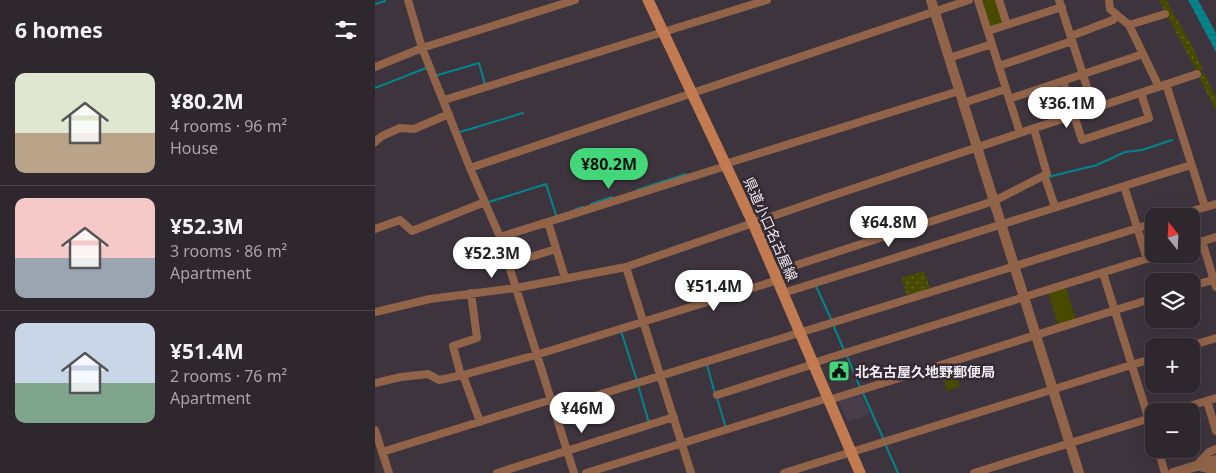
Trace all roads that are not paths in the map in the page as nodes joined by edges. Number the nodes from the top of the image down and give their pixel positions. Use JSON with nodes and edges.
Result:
{"nodes":[{"id":1,"x":408,"y":0,"type":"edge"},
{"id":2,"x":575,"y":0,"type":"edge"},
{"id":3,"x":648,"y":0,"type":"edge"},
{"id":4,"x":767,"y":0,"type":"edge"},
{"id":5,"x":931,"y":0,"type":"edge"},
{"id":6,"x":969,"y":0,"type":"edge"},
{"id":7,"x":978,"y":0,"type":"edge"},
{"id":8,"x":999,"y":0,"type":"edge"},
{"id":9,"x":1109,"y":0,"type":"edge"},
{"id":10,"x":1060,"y":3,"type":"edge"},
{"id":11,"x":934,"y":12,"type":"junction"},
{"id":12,"x":1165,"y":14,"type":"dead end"},
{"id":13,"x":1117,"y":15,"type":"junction"},
{"id":14,"x":1007,"y":25,"type":"junction"},
{"id":15,"x":1129,"y":26,"type":"junction"},
{"id":16,"x":988,"y":31,"type":"junction"},
{"id":17,"x":663,"y":32,"type":"junction"},
{"id":18,"x":1071,"y":38,"type":"junction"},
{"id":19,"x":992,"y":44,"type":"junction"},
{"id":20,"x":422,"y":48,"type":"junction"},
{"id":21,"x":1143,"y":54,"type":"junction"},
{"id":22,"x":949,"y":58,"type":"junction"},
{"id":23,"x":999,"y":66,"type":"junction"},
{"id":24,"x":375,"y":67,"type":"edge"},
{"id":25,"x":1083,"y":74,"type":"junction"},
{"id":26,"x":1197,"y":74,"type":"dead end"},
{"id":27,"x":1063,"y":81,"type":"junction"},
{"id":28,"x":1162,"y":85,"type":"junction"},
{"id":29,"x":1006,"y":88,"type":"junction"},
{"id":30,"x":959,"y":91,"type":"junction"},
{"id":31,"x":692,"y":93,"type":"junction"},
{"id":32,"x":1141,"y":93,"type":"junction"},
{"id":33,"x":1009,"y":99,"type":"junction"},
{"id":34,"x":444,"y":100,"type":"junction"},
{"id":35,"x":963,"y":103,"type":"junction"},
{"id":36,"x":1094,"y":109,"type":"junction"},
{"id":37,"x":449,"y":114,"type":"junction"},
{"id":38,"x":1075,"y":115,"type":"junction"},
{"id":39,"x":1034,"y":129,"type":"junction"},
{"id":40,"x":1020,"y":133,"type":"junction"},
{"id":41,"x":375,"y":142,"type":"edge"},
{"id":42,"x":977,"y":148,"type":"junction"},
{"id":43,"x":725,"y":165,"type":"junction"},
{"id":44,"x":1191,"y":165,"type":"junction"},
{"id":45,"x":470,"y":168,"type":"junction"},
{"id":46,"x":1046,"y":180,"type":"dead end"},
{"id":47,"x":1124,"y":186,"type":"junction"},
{"id":48,"x":994,"y":201,"type":"junction"},
{"id":49,"x":485,"y":202,"type":"junction"},
{"id":50,"x":1216,"y":204,"type":"edge"},
{"id":51,"x":1055,"y":207,"type":"junction"},
{"id":52,"x":1205,"y":207,"type":"junction"},
{"id":53,"x":1200,"y":208,"type":"edge"},
{"id":54,"x":548,"y":222,"type":"junction"},
{"id":55,"x":753,"y":223,"type":"junction"},
{"id":56,"x":1001,"y":224,"type":"junction"},
{"id":57,"x":1145,"y":226,"type":"edge"},
{"id":58,"x":1137,"y":228,"type":"junction"},
{"id":59,"x":375,"y":229,"type":"edge"},
{"id":60,"x":500,"y":236,"type":"junction"},
{"id":61,"x":1216,"y":237,"type":"edge"},
{"id":62,"x":1201,"y":241,"type":"joint"},
{"id":63,"x":556,"y":249,"type":"junction"},
{"id":64,"x":1145,"y":253,"type":"edge"},
{"id":65,"x":1145,"y":260,"type":"edge"},
{"id":66,"x":508,"y":264,"type":"junction"},
{"id":67,"x":626,"y":266,"type":"junction"},
{"id":68,"x":1015,"y":266,"type":"junction"},
{"id":69,"x":1103,"y":273,"type":"junction"},
{"id":70,"x":776,"y":276,"type":"junction"},
{"id":71,"x":565,"y":278,"type":"junction"},
{"id":72,"x":1215,"y":282,"type":"edge"},
{"id":73,"x":1200,"y":284,"type":"edge"},
{"id":74,"x":515,"y":288,"type":"junction"},
{"id":75,"x":471,"y":293,"type":"junction"},
{"id":76,"x":783,"y":293,"type":"junction"},
{"id":77,"x":1024,"y":297,"type":"junction"},
{"id":78,"x":1145,"y":301,"type":"edge"},
{"id":79,"x":1115,"y":310,"type":"junction"},
{"id":80,"x":375,"y":312,"type":"edge"},
{"id":81,"x":643,"y":322,"type":"junction"},
{"id":82,"x":801,"y":332,"type":"junction"},
{"id":83,"x":1036,"y":335,"type":"junction"},
{"id":84,"x":1216,"y":338,"type":"edge"},
{"id":85,"x":1200,"y":343,"type":"edge"},
{"id":86,"x":536,"y":355,"type":"junction"},
{"id":87,"x":1145,"y":360,"type":"edge"},
{"id":88,"x":814,"y":364,"type":"junction"},
{"id":89,"x":1132,"y":364,"type":"junction"},
{"id":90,"x":462,"y":376,"type":"junction"},
{"id":91,"x":661,"y":376,"type":"junction"},
{"id":92,"x":375,"y":383,"type":"edge"},
{"id":93,"x":1053,"y":390,"type":"junction"},
{"id":94,"x":717,"y":395,"type":"dead end"},
{"id":95,"x":1216,"y":398,"type":"edge"},
{"id":96,"x":828,"y":399,"type":"junction"},
{"id":97,"x":550,"y":400,"type":"junction"},
{"id":98,"x":1207,"y":401,"type":"junction"},
{"id":99,"x":1146,"y":403,"type":"edge"},
{"id":100,"x":1200,"y":403,"type":"edge"},
{"id":101,"x":553,"y":410,"type":"junction"},
{"id":102,"x":674,"y":417,"type":"junction"},
{"id":103,"x":1145,"y":420,"type":"edge"},
{"id":104,"x":479,"y":422,"type":"junction"},
{"id":105,"x":375,"y":430,"type":"edge"},
{"id":106,"x":1216,"y":431,"type":"edge"},
{"id":107,"x":682,"y":443,"type":"junction"},
{"id":108,"x":1070,"y":443,"type":"junction"},
{"id":109,"x":1216,"y":450,"type":"edge"},
{"id":110,"x":567,"y":451,"type":"junction"},
{"id":111,"x":382,"y":452,"type":"junction"},
{"id":112,"x":851,"y":452,"type":"junction"},
{"id":113,"x":1161,"y":458,"type":"edge"},
{"id":114,"x":1216,"y":460,"type":"edge"},
{"id":115,"x":614,"y":464,"type":"junction"},
{"id":116,"x":1191,"y":469,"type":"edge"},
{"id":117,"x":1216,"y":469,"type":"edge"},
{"id":118,"x":389,"y":473,"type":"edge"},
{"id":119,"x":497,"y":473,"type":"edge"},
{"id":120,"x":574,"y":473,"type":"edge"},
{"id":121,"x":586,"y":473,"type":"edge"},
{"id":122,"x":617,"y":473,"type":"edge"},
{"id":123,"x":691,"y":473,"type":"edge"},
{"id":124,"x":784,"y":473,"type":"edge"},
{"id":125,"x":860,"y":473,"type":"edge"},
{"id":126,"x":974,"y":473,"type":"edge"},
{"id":127,"x":1079,"y":473,"type":"edge"},
{"id":128,"x":1165,"y":473,"type":"edge"},
{"id":129,"x":1173,"y":473,"type":"edge"}],
"edges":[{"from":1,"to":20,"type":"street"},
{"from":2,"to":20,"type":"street"},
{"from":3,"to":17,"type":"main road","name":"県道小口名古屋線"},
{"from":4,"to":17,"type":"street"},
{"from":5,"to":11,"type":"street"},
{"from":6,"to":11,"type":"street"},
{"from":7,"to":16,"type":"street"},
{"from":8,"to":14,"type":"street"},
{"from":9,"to":13,"type":"street"},
{"from":10,"to":14,"type":"street"},
{"from":10,"to":18,"type":"street"},
{"from":11,"to":22,"type":"street"},
{"from":11,"to":31,"type":"street"},
{"from":12,"to":15,"type":"street"},
{"from":13,"to":15,"type":"street"},
{"from":13,"to":18,"type":"street"},
{"from":14,"to":16,"type":"street"},
{"from":15,"to":21,"type":"street"},
{"from":16,"to":19,"type":"street"},
{"from":17,"to":31,"type":"main road","name":"県道小口名古屋線"},
{"from":17,"to":34,"type":"street"},
{"from":18,"to":23,"type":"street"},
{"from":18,"to":25,"type":"street"},
{"from":19,"to":22,"type":"street"},
{"from":19,"to":23,"type":"street"},
{"from":20,"to":24,"type":"street"},
{"from":20,"to":34,"type":"street"},
{"from":21,"to":25,"type":"street"},
{"from":21,"to":28,"type":"street"},
{"from":22,"to":30,"type":"street"},
{"from":23,"to":29,"type":"street"},
{"from":25,"to":27,"type":"street"},
{"from":25,"to":36,"type":"street"},
{"from":26,"to":28,"type":"street"},
{"from":27,"to":33,"type":"street"},
{"from":27,"to":38,"type":"street"},
{"from":28,"to":32,"type":"street"},
{"from":28,"to":44,"type":"street"},
{"from":29,"to":33,"type":"street"},
{"from":29,"to":35,"type":"street"},
{"from":30,"to":35,"type":"street"},
{"from":30,"to":43,"type":"street"},
{"from":31,"to":43,"type":"main road","name":"県道小口名古屋線"},
{"from":31,"to":45,"type":"street"},
{"from":32,"to":36,"type":"street"},
{"from":32,"to":38,"type":"street"},
{"from":33,"to":40,"type":"street"},
{"from":34,"to":37,"type":"street"},
{"from":35,"to":42,"type":"street"},
{"from":36,"to":38,"type":"street"},
{"from":37,"to":41,"type":"street"},
{"from":37,"to":45,"type":"street"},
{"from":38,"to":39,"type":"street"},
{"from":39,"to":40,"type":"street"},
{"from":39,"to":48,"type":"street"},
{"from":40,"to":42,"type":"street"},
{"from":42,"to":48,"type":"street"},
{"from":42,"to":55,"type":"street"},
{"from":43,"to":54,"type":"street"},
{"from":43,"to":55,"type":"main road","name":"県道小口名古屋線"},
{"from":44,"to":47,"type":"street"},
{"from":44,"to":52,"type":"street"},
{"from":45,"to":49,"type":"street"},
{"from":46,"to":51,"type":"street"},
{"from":47,"to":51,"type":"street"},
{"from":47,"to":58,"type":"street"},
{"from":48,"to":56,"type":"street"},
{"from":48,"to":70,"type":"street"},
{"from":49,"to":59,"type":"street"},
{"from":49,"to":60,"type":"street"},
{"from":50,"to":52,"type":"street"},
{"from":51,"to":56,"type":"street"},
{"from":52,"to":53,"type":"street"},
{"from":54,"to":60,"type":"street"},
{"from":54,"to":63,"type":"street"},
{"from":55,"to":67,"type":"street"},
{"from":55,"to":70,"type":"main road","name":"県道小口名古屋線"},
{"from":56,"to":68,"type":"street"},
{"from":56,"to":76,"type":"street"},
{"from":57,"to":58,"type":"street"},
{"from":58,"to":64,"type":"street"},
{"from":58,"to":68,"type":"street"},
{"from":60,"to":66,"type":"street"},
{"from":61,"to":62,"type":"street"},
{"from":62,"to":72,"type":"street"},
{"from":63,"to":66,"type":"street"},
{"from":63,"to":71,"type":"street"},
{"from":65,"to":69,"type":"street"},
{"from":66,"to":74,"type":"street"},
{"from":67,"to":71,"type":"street"},
{"from":67,"to":81,"type":"street"},
{"from":68,"to":77,"type":"street"},
{"from":68,"to":82,"type":"street"},
{"from":69,"to":77,"type":"street"},
{"from":69,"to":79,"type":"street"},
{"from":70,"to":76,"type":"main road","name":"県道小口名古屋線"},
{"from":70,"to":81,"type":"street"},
{"from":71,"to":74,"type":"street"},
{"from":72,"to":73,"type":"street"},
{"from":74,"to":75,"type":"street"},
{"from":74,"to":86,"type":"street"},
{"from":75,"to":80,"type":"street"},
{"from":75,"to":90,"type":"street"},
{"from":76,"to":82,"type":"main road","name":"県道小口名古屋線"},
{"from":77,"to":83,"type":"street"},
{"from":77,"to":88,"type":"street"},
{"from":78,"to":79,"type":"street"},
{"from":79,"to":83,"type":"street"},
{"from":79,"to":89,"type":"street"},
{"from":81,"to":86,"type":"street"},
{"from":81,"to":91,"type":"street"},
{"from":82,"to":88,"type":"main road","name":"県道小口名古屋線"},
{"from":82,"to":91,"type":"street"},
{"from":83,"to":93,"type":"street"},
{"from":83,"to":96,"type":"street"},
{"from":84,"to":85,"type":"street"},
{"from":86,"to":90,"type":"street"},
{"from":86,"to":97,"type":"street"},
{"from":87,"to":89,"type":"street"},
{"from":88,"to":94,"type":"street"},
{"from":88,"to":96,"type":"main road","name":"県道小口名古屋線"},
{"from":89,"to":93,"type":"street"},
{"from":89,"to":99,"type":"street"},
{"from":90,"to":92,"type":"street"},
{"from":90,"to":104,"type":"street"},
{"from":91,"to":101,"type":"street"},
{"from":91,"to":102,"type":"street"},
{"from":93,"to":108,"type":"street"},
{"from":93,"to":112,"type":"street"},
{"from":95,"to":98,"type":"street"},
{"from":96,"to":107,"type":"street"},
{"from":96,"to":112,"type":"main road","name":"県道小口名古屋線"},
{"from":97,"to":101,"type":"street"},
{"from":97,"to":104,"type":"street"},
{"from":98,"to":100,"type":"street"},
{"from":98,"to":106,"type":"street"},
{"from":101,"to":110,"type":"street"},
{"from":102,"to":107,"type":"street"},
{"from":102,"to":110,"type":"street"},
{"from":103,"to":108,"type":"street"},
{"from":104,"to":111,"type":"street"},
{"from":105,"to":111,"type":"street"},
{"from":107,"to":115,"type":"street"},
{"from":107,"to":123,"type":"street"},
{"from":108,"to":126,"type":"street"},
{"from":108,"to":127,"type":"street"},
{"from":109,"to":116,"type":"street"},
{"from":110,"to":119,"type":"street"},
{"from":110,"to":120,"type":"street"},
{"from":111,"to":118,"type":"street"},
{"from":112,"to":124,"type":"street"},
{"from":112,"to":125,"type":"main road","name":"県道小口名古屋線"},
{"from":113,"to":128,"type":"street"},
{"from":114,"to":116,"type":"street"},
{"from":115,"to":121,"type":"street"},
{"from":115,"to":122,"type":"street"},
{"from":116,"to":117,"type":"street"},
{"from":116,"to":129,"type":"street"}]}
